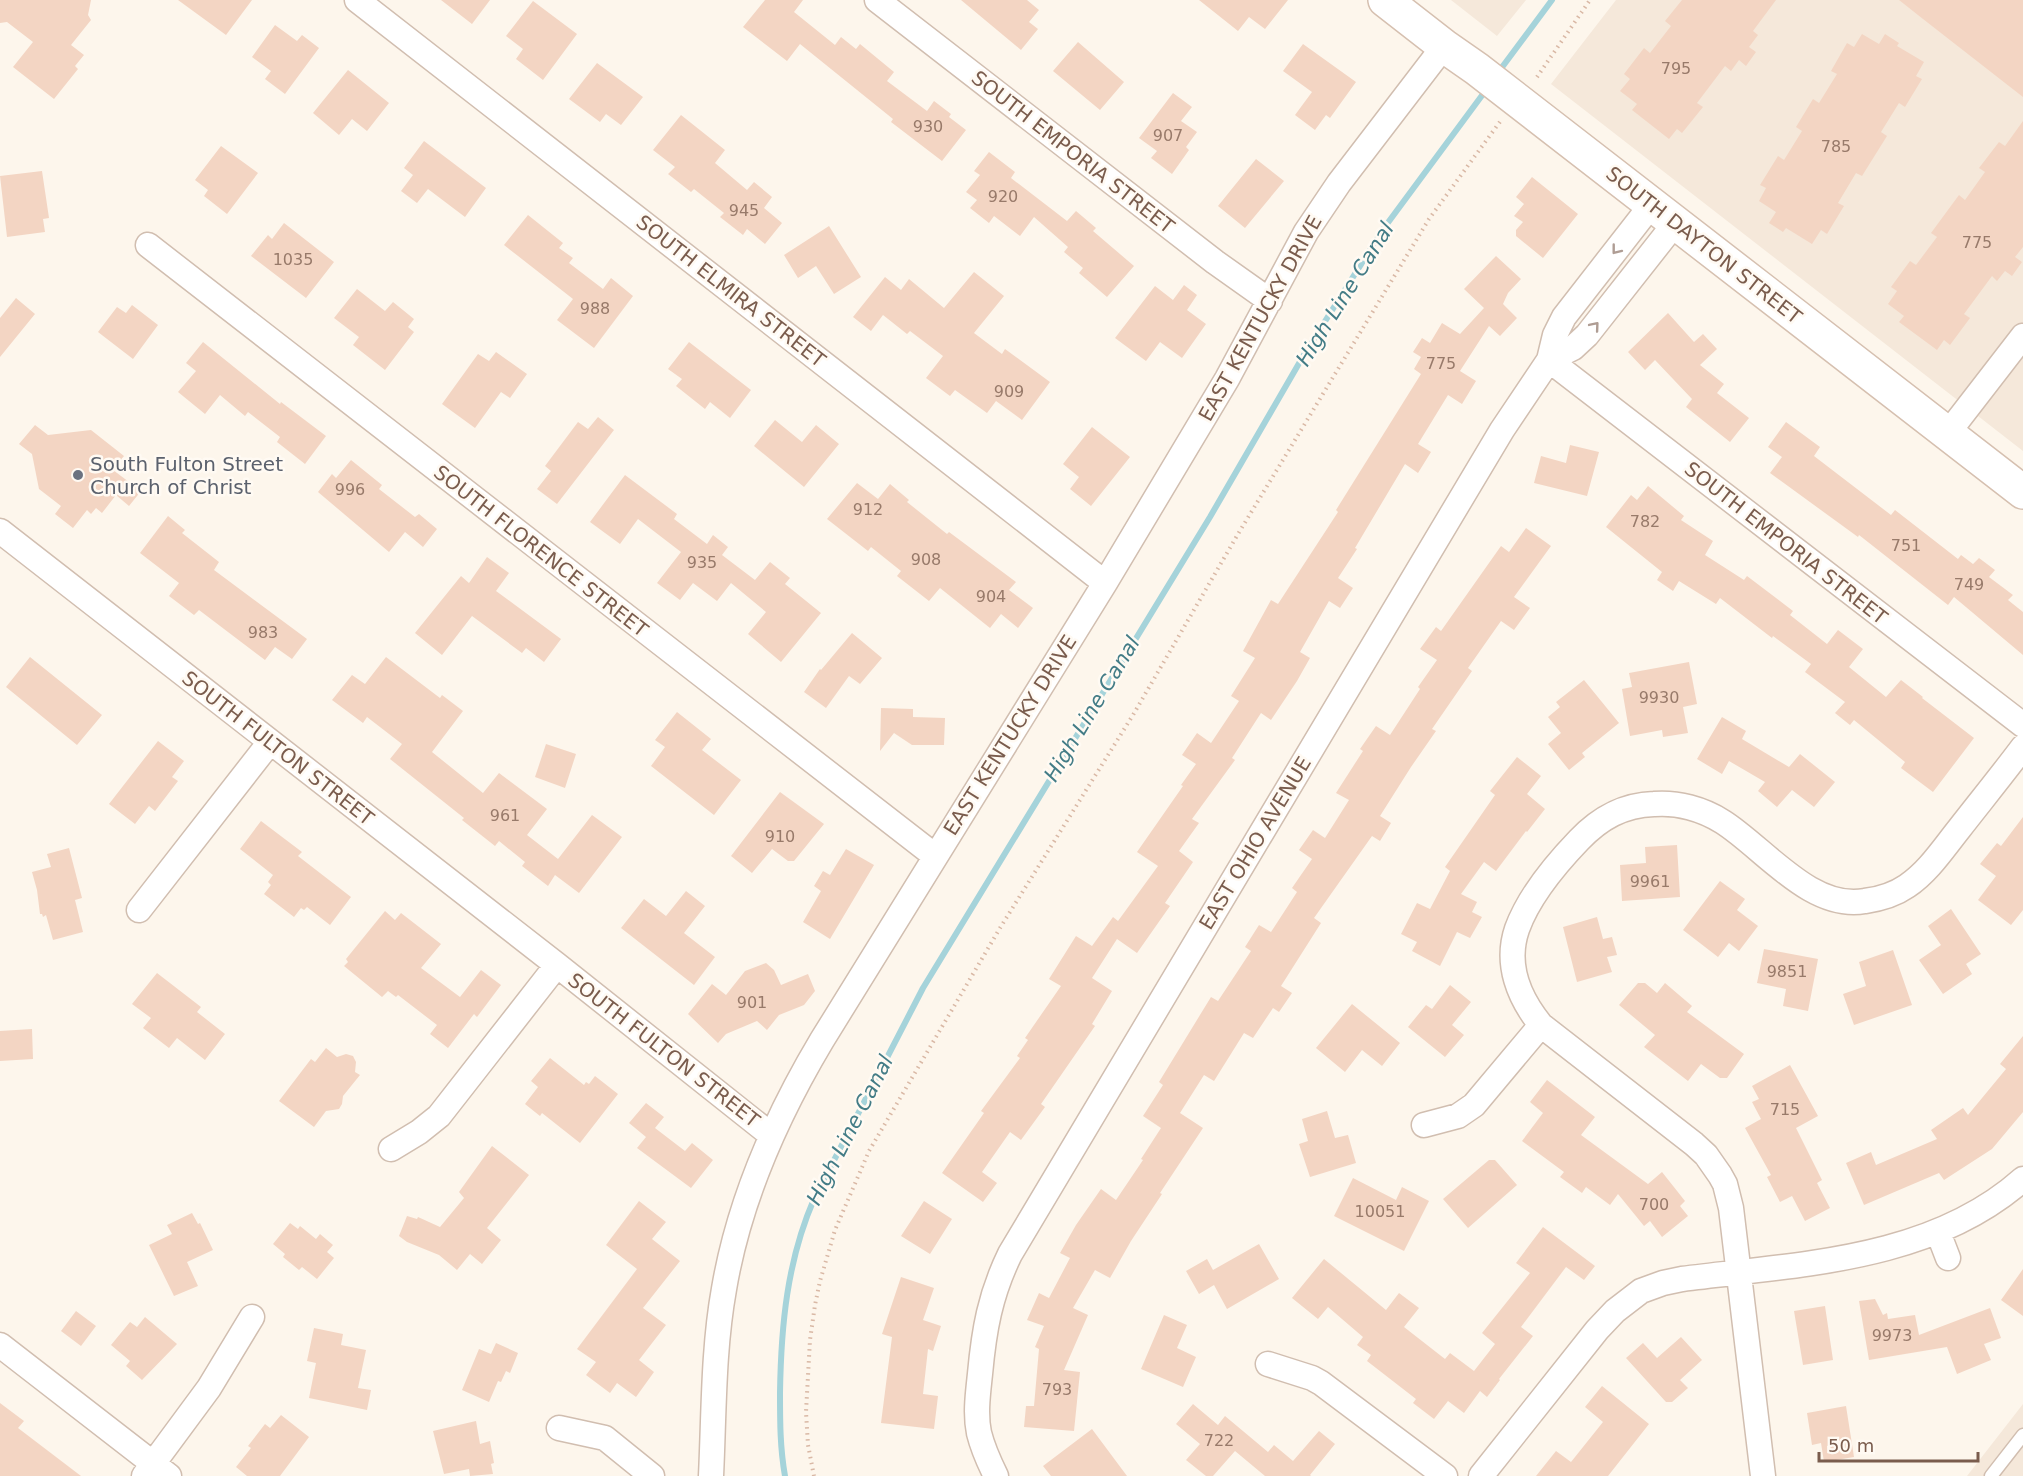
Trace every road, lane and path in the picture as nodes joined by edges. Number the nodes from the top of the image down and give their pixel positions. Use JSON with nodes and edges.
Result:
{"nodes":[{"id":1,"x":357,"y":0,"type":"edge"},
{"id":2,"x":877,"y":0,"type":"edge"},
{"id":3,"x":1385,"y":0,"type":"edge"},
{"id":4,"x":1590,"y":0,"type":"edge"},
{"id":5,"x":1444,"y":46,"type":"junction"},
{"id":6,"x":1537,"y":77,"type":"dead end"},
{"id":7,"x":1507,"y":103,"type":"junction"},
{"id":8,"x":1664,"y":213,"type":"junction"},
{"id":9,"x":148,"y":245,"type":"dead end"},
{"id":10,"x":1270,"y":301,"type":"junction"},
{"id":11,"x":2023,"y":336,"type":"edge"},
{"id":12,"x":1549,"y":360,"type":"junction"},
{"id":13,"x":1947,"y":433,"type":"junction"},
{"id":14,"x":2023,"y":492,"type":"edge"},
{"id":15,"x":0,"y":531,"type":"edge"},
{"id":16,"x":1105,"y":583,"type":"junction"},
{"id":17,"x":2023,"y":725,"type":"edge"},
{"id":18,"x":270,"y":742,"type":"junction"},
{"id":19,"x":2023,"y":747,"type":"edge"},
{"id":20,"x":935,"y":856,"type":"junction"},
{"id":21,"x":139,"y":910,"type":"dead end"},
{"id":22,"x":557,"y":965,"type":"junction"},
{"id":23,"x":1541,"y":1025,"type":"junction"},
{"id":24,"x":1424,"y":1125,"type":"dead end"},
{"id":25,"x":771,"y":1135,"type":"junction"},
{"id":26,"x":391,"y":1149,"type":"dead end"},
{"id":27,"x":2023,"y":1179,"type":"edge"},
{"id":28,"x":1938,"y":1232,"type":"junction"},
{"id":29,"x":1948,"y":1258,"type":"dead end"},
{"id":30,"x":1739,"y":1272,"type":"junction"},
{"id":31,"x":252,"y":1317,"type":"dead end"},
{"id":32,"x":0,"y":1345,"type":"edge"},
{"id":33,"x":1268,"y":1364,"type":"dead end"},
{"id":34,"x":559,"y":1428,"type":"dead end"},
{"id":35,"x":2023,"y":1435,"type":"edge"},
{"id":36,"x":155,"y":1472,"type":"edge"},
{"id":37,"x":652,"y":1476,"type":"edge"},
{"id":38,"x":711,"y":1476,"type":"edge"},
{"id":39,"x":814,"y":1476,"type":"edge"},
{"id":40,"x":996,"y":1476,"type":"edge"},
{"id":41,"x":1445,"y":1476,"type":"edge"},
{"id":42,"x":1481,"y":1476,"type":"edge"},
{"id":43,"x":1763,"y":1476,"type":"edge"},
{"id":44,"x":1991,"y":1476,"type":"edge"}],
"edges":[{"from":1,"to":16,"type":"street","name":"SOUTH ELMIRA STREET"},
{"from":2,"to":10,"type":"street","name":"SOUTH EMPORIA STREET"},
{"from":3,"to":5,"type":"street","name":"SOUTH DAYTON STREET"},
{"from":4,"to":6,"type":"path"},
{"from":5,"to":7,"type":"street","name":"SOUTH DAYTON STREET"},
{"from":5,"to":10,"type":"street","name":"EAST KENTUCKY DRIVE"},
{"from":7,"to":8,"type":"street","name":"SOUTH DAYTON STREET"},
{"from":7,"to":39,"type":"path"},
{"from":8,"to":12,"type":"street","name":"EAST OHIO AVENUE"},
{"from":8,"to":13,"type":"street","name":"SOUTH DAYTON STREET"},
{"from":9,"to":20,"type":"street","name":"SOUTH FLORENCE STREET"},
{"from":10,"to":16,"type":"street","name":"EAST KENTUCKY DRIVE"},
{"from":11,"to":13,"type":"street"},
{"from":12,"to":17,"type":"street","name":"SOUTH EMPORIA STREET"},
{"from":12,"to":40,"type":"street","name":"EAST OHIO AVENUE"},
{"from":13,"to":14,"type":"street","name":"SOUTH DAYTON STREET"},
{"from":15,"to":18,"type":"street","name":"SOUTH FULTON STREET"},
{"from":16,"to":20,"type":"street","name":"EAST KENTUCKY DRIVE"},
{"from":18,"to":21,"type":"street"},
{"from":18,"to":22,"type":"street","name":"SOUTH FULTON STREET"},
{"from":19,"to":23,"type":"street"},
{"from":20,"to":25,"type":"street","name":"EAST KENTUCKY DRIVE"},
{"from":22,"to":25,"type":"street","name":"SOUTH FULTON STREET"},
{"from":22,"to":26,"type":"street","name":"SOUTH FULTON STREET"},
{"from":23,"to":24,"type":"street"},
{"from":23,"to":30,"type":"street"},
{"from":25,"to":38,"type":"street","name":"EAST KENTUCKY DRIVE"},
{"from":27,"to":28,"type":"street"},
{"from":28,"to":29,"type":"street"},
{"from":28,"to":30,"type":"street"},
{"from":30,"to":42,"type":"street"},
{"from":30,"to":43,"type":"street"},
{"from":31,"to":36,"type":"street"},
{"from":32,"to":36,"type":"street"},
{"from":33,"to":41,"type":"street"},
{"from":34,"to":37,"type":"street"},
{"from":35,"to":44,"type":"lane"}]}
